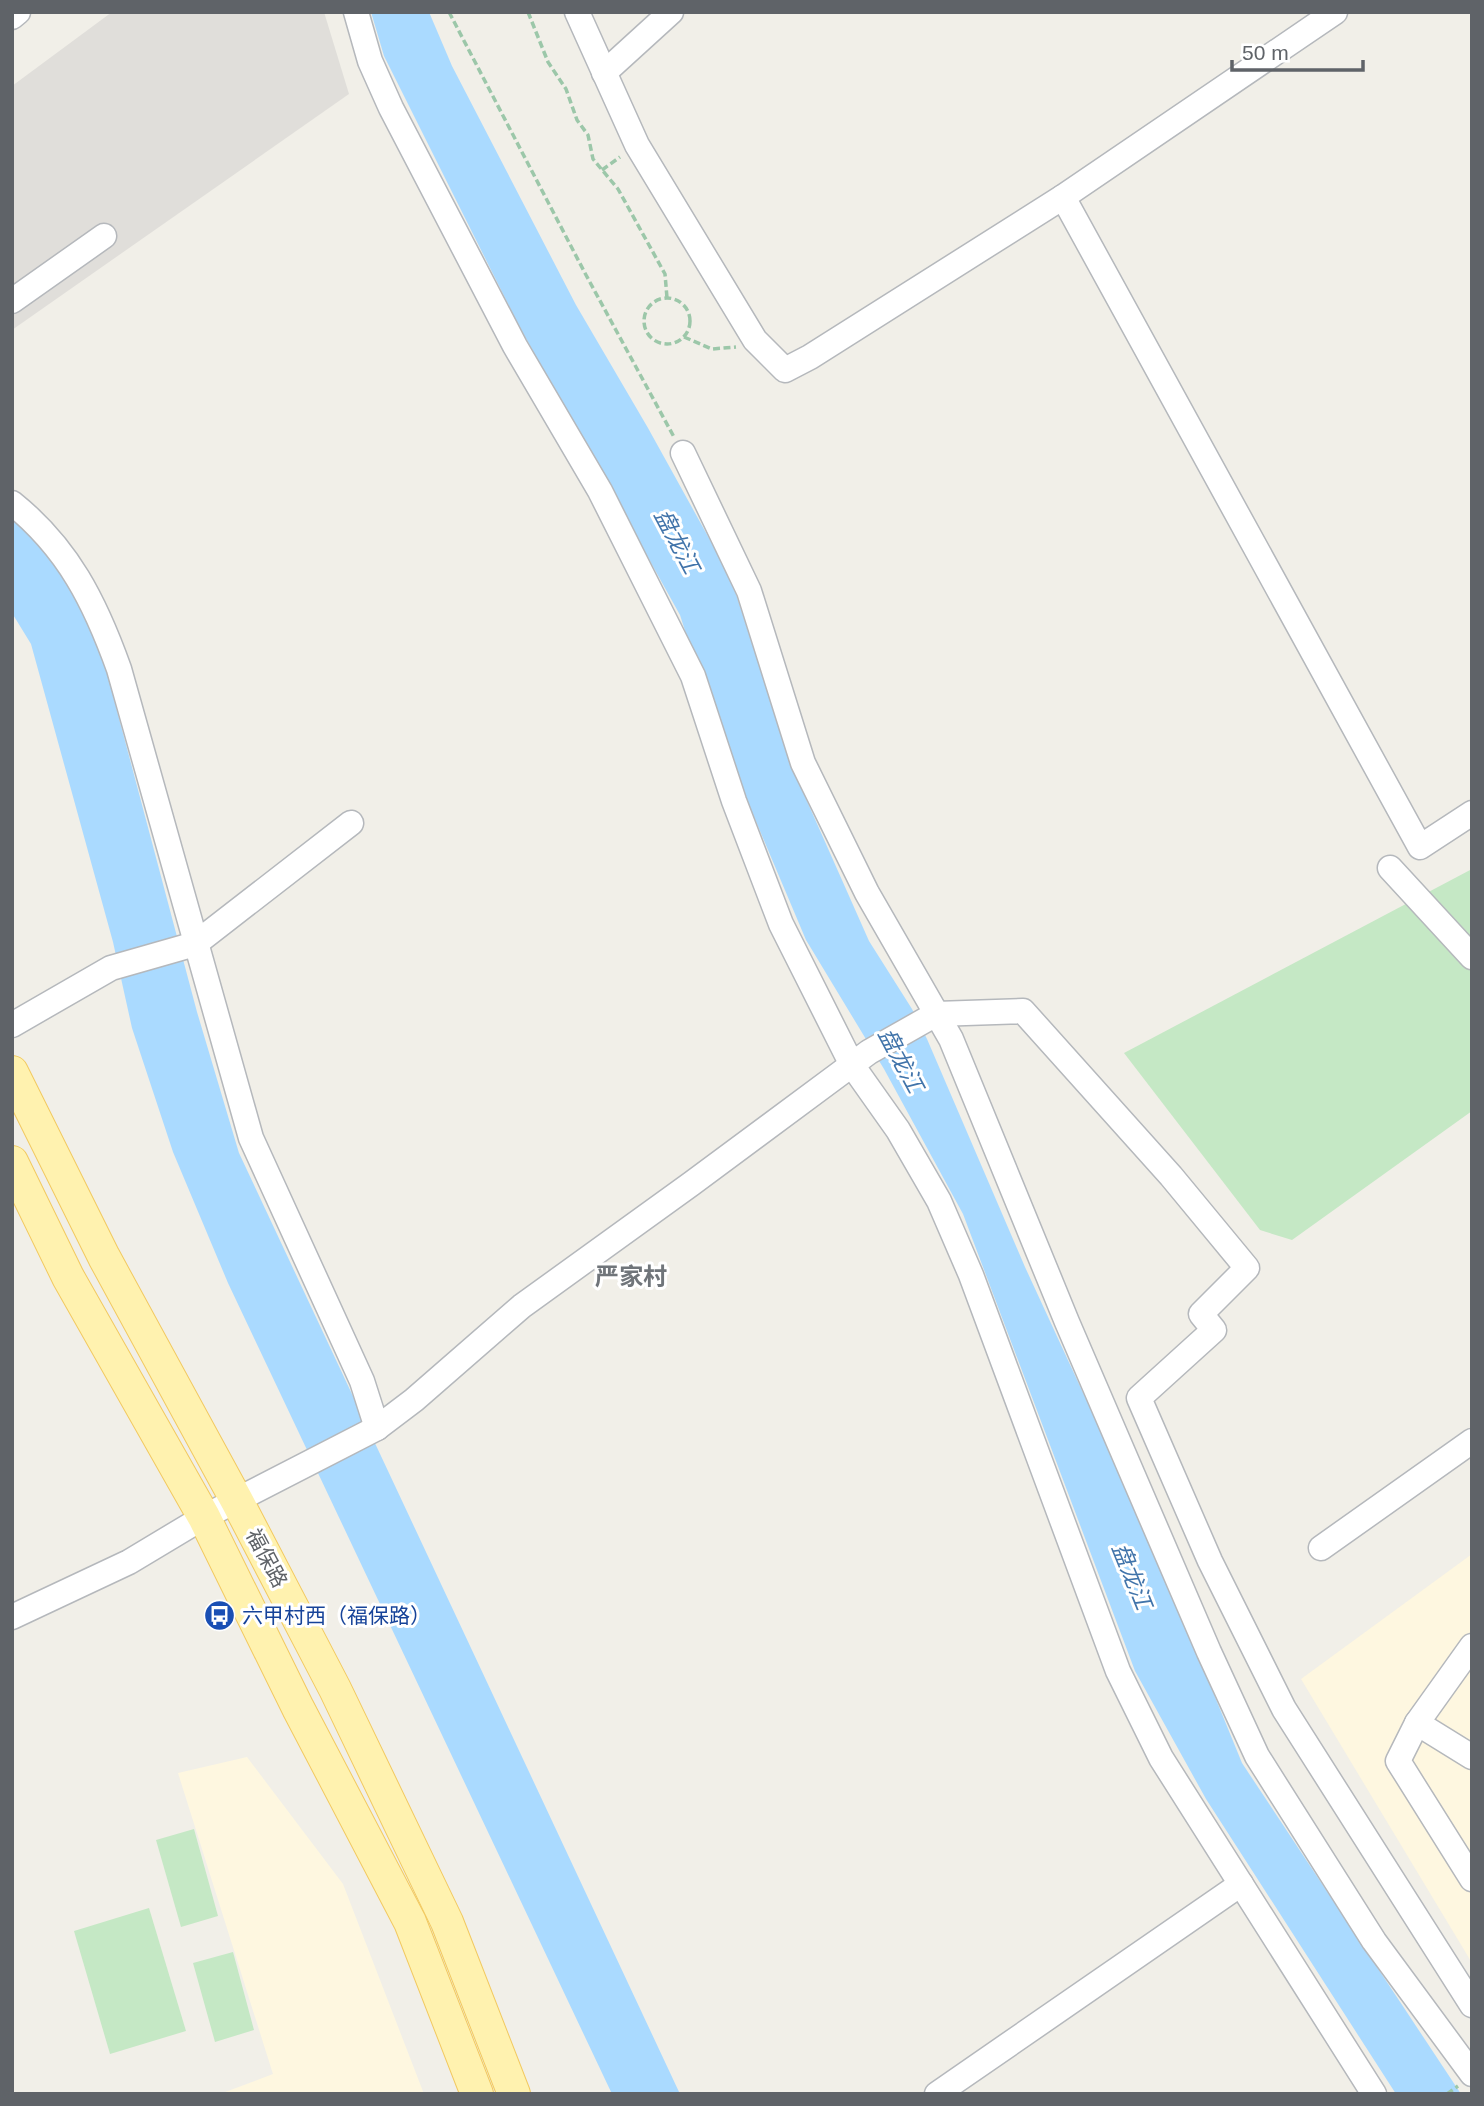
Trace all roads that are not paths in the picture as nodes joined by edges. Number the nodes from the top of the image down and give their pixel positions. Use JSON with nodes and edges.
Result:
{"nodes":[{"id":1,"x":18,"y":12,"type":"edge"},
{"id":2,"x":356,"y":12,"type":"edge"},
{"id":3,"x":577,"y":12,"type":"edge"},
{"id":4,"x":671,"y":12,"type":"edge"},
{"id":5,"x":1335,"y":12,"type":"edge"},
{"id":6,"x":12,"y":17,"type":"edge"},
{"id":7,"x":604,"y":73,"type":"junction"},
{"id":8,"x":1063,"y":197,"type":"junction"},
{"id":9,"x":104,"y":236,"type":"dead end"},
{"id":10,"x":12,"y":302,"type":"edge"},
{"id":11,"x":683,"y":453,"type":"road end"},
{"id":12,"x":12,"y":503,"type":"edge"},
{"id":13,"x":1472,"y":813,"type":"edge"},
{"id":14,"x":351,"y":823,"type":"dead end"},
{"id":15,"x":1390,"y":868,"type":"dead end"},
{"id":16,"x":195,"y":944,"type":"junction"},
{"id":17,"x":1472,"y":957,"type":"edge"},
{"id":18,"x":936,"y":1014,"type":"junction"},
{"id":19,"x":12,"y":1025,"type":"edge"},
{"id":20,"x":860,"y":1059,"type":"junction"},
{"id":21,"x":12,"y":1072,"type":"edge"},
{"id":22,"x":12,"y":1162,"type":"edge"},
{"id":23,"x":377,"y":1428,"type":"junction"},
{"id":24,"x":1472,"y":1441,"type":"edge"},
{"id":25,"x":237,"y":1501,"type":"junction"},
{"id":26,"x":204,"y":1517,"type":"junction"},
{"id":27,"x":1321,"y":1548,"type":"dead end"},
{"id":28,"x":12,"y":1617,"type":"edge"},
{"id":29,"x":1472,"y":1646,"type":"edge"},
{"id":30,"x":1417,"y":1723,"type":"junction"},
{"id":31,"x":1472,"y":1757,"type":"edge"},
{"id":32,"x":1472,"y":1879,"type":"edge"},
{"id":33,"x":1241,"y":1884,"type":"junction"},
{"id":34,"x":1472,"y":2005,"type":"edge"},
{"id":35,"x":1472,"y":2074,"type":"edge"},
{"id":36,"x":477,"y":2094,"type":"edge"},
{"id":37,"x":514,"y":2094,"type":"edge"},
{"id":38,"x":937,"y":2094,"type":"edge"},
{"id":39,"x":1374,"y":2094,"type":"edge"}],
"edges":[{"from":1,"to":6,"type":"street"},
{"from":2,"to":20,"type":"street"},
{"from":3,"to":7,"type":"street"},
{"from":4,"to":7,"type":"street"},
{"from":5,"to":8,"type":"street"},
{"from":7,"to":8,"type":"street"},
{"from":8,"to":13,"type":"street"},
{"from":9,"to":10,"type":"street"},
{"from":11,"to":18,"type":"street"},
{"from":12,"to":16,"type":"street"},
{"from":14,"to":16,"type":"street"},
{"from":15,"to":17,"type":"street"},
{"from":16,"to":19,"type":"street"},
{"from":16,"to":23,"type":"street"},
{"from":18,"to":20,"type":"street"},
{"from":18,"to":34,"type":"street"},
{"from":18,"to":35,"type":"street"},
{"from":20,"to":23,"type":"street"},
{"from":20,"to":33,"type":"street"},
{"from":21,"to":25,"type":"main road","name":"福保路"},
{"from":22,"to":26,"type":"main road","name":"福保路"},
{"from":23,"to":25,"type":"street"},
{"from":24,"to":27,"type":"street"},
{"from":25,"to":26,"type":"street"},
{"from":25,"to":37,"type":"main road","name":"福保路"},
{"from":26,"to":28,"type":"street"},
{"from":26,"to":36,"type":"main road","name":"福保路"},
{"from":29,"to":30,"type":"street"},
{"from":30,"to":31,"type":"street"},
{"from":30,"to":32,"type":"street"},
{"from":33,"to":38,"type":"street"},
{"from":33,"to":39,"type":"street"}]}
